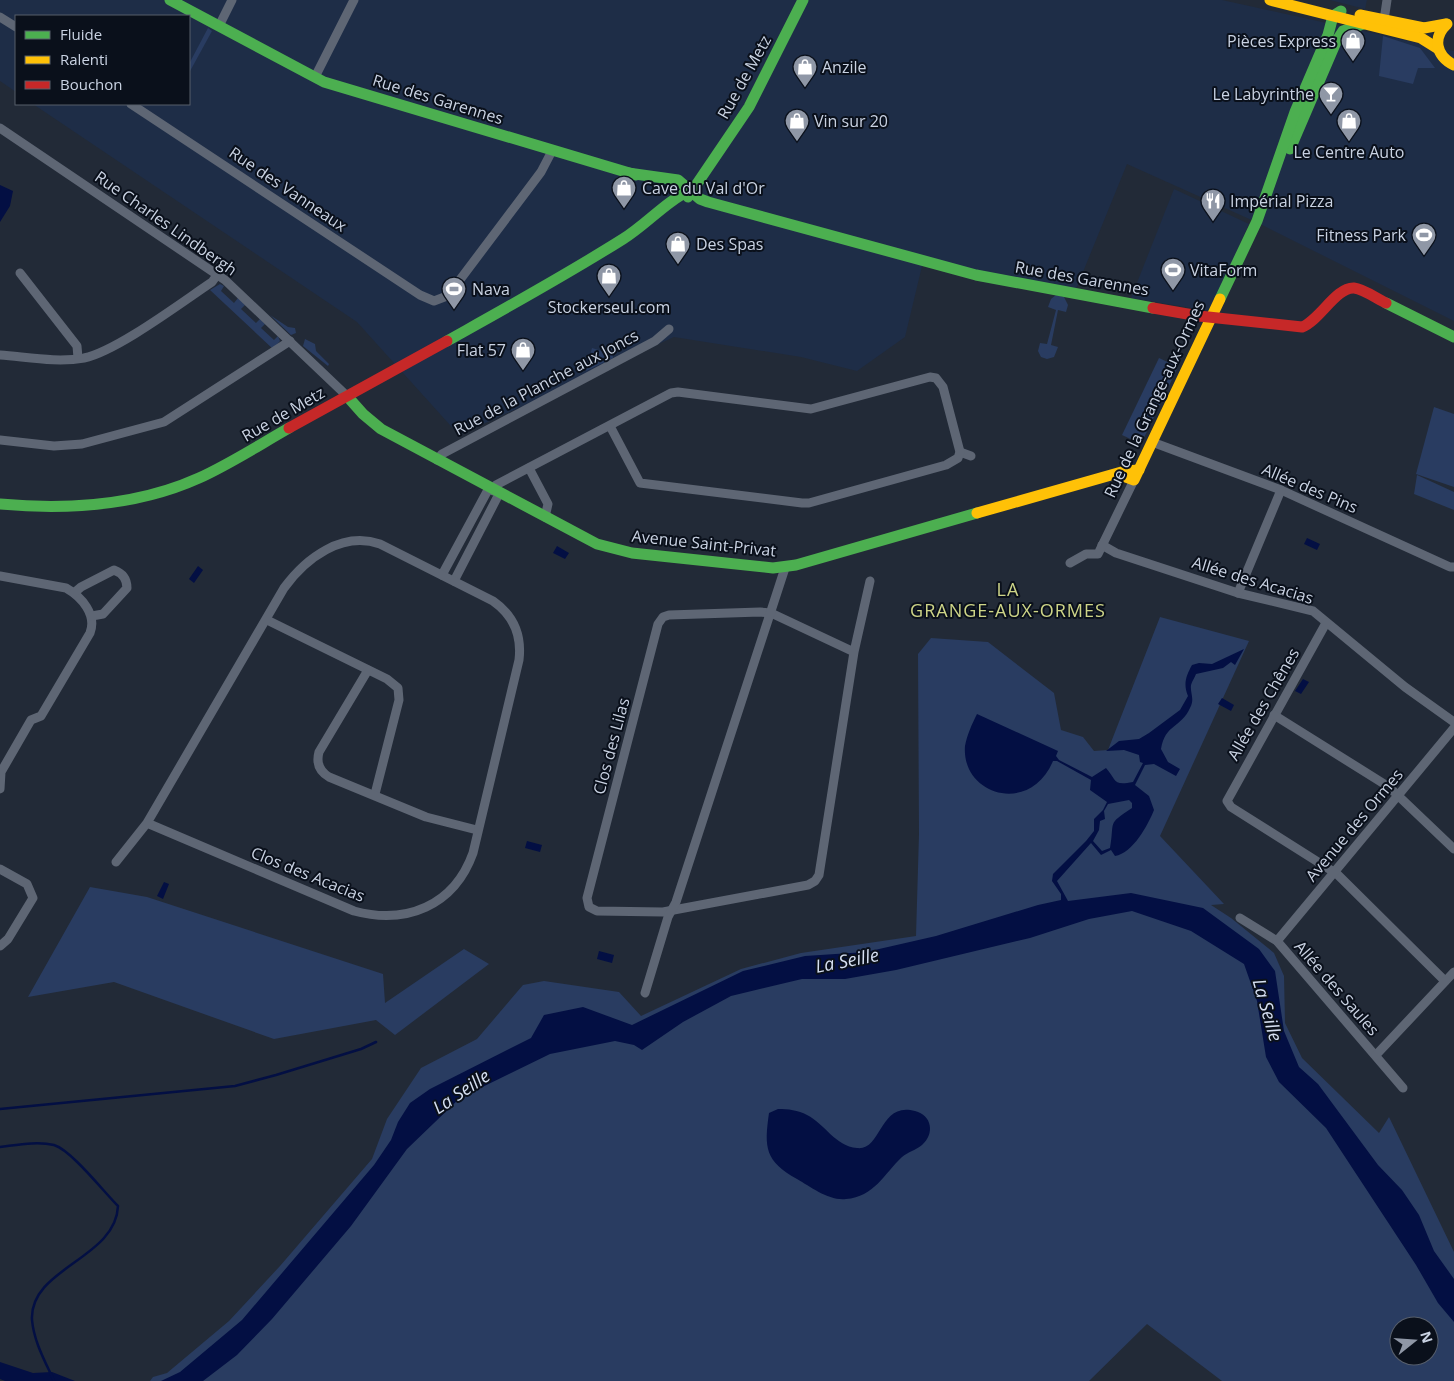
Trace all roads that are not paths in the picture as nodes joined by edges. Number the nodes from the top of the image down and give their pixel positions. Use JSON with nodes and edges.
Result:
{"nodes":[{"id":1,"x":170,"y":0,"type":"edge"},
{"id":2,"x":232,"y":0,"type":"edge"},
{"id":3,"x":354,"y":0,"type":"edge"},
{"id":4,"x":803,"y":0,"type":"edge"},
{"id":5,"x":1270,"y":0,"type":"edge"},
{"id":6,"x":1304,"y":0,"type":"edge"},
{"id":7,"x":1387,"y":0,"type":"edge"},
{"id":8,"x":1337,"y":13,"type":"junction"},
{"id":9,"x":0,"y":17,"type":"edge"},
{"id":10,"x":1384,"y":20,"type":"junction"},
{"id":11,"x":1451,"y":20,"type":"edge"},
{"id":12,"x":1363,"y":24,"type":"junction"},
{"id":13,"x":219,"y":26,"type":"junction"},
{"id":14,"x":15,"y":27,"type":"edge"},
{"id":15,"x":1437,"y":48,"type":"junction"},
{"id":16,"x":1454,"y":65,"type":"edge"},
{"id":17,"x":315,"y":77,"type":"junction"},
{"id":18,"x":133,"y":105,"type":"edge"},
{"id":19,"x":0,"y":128,"type":"edge"},
{"id":20,"x":552,"y":151,"type":"junction"},
{"id":21,"x":691,"y":190,"type":"junction"},
{"id":22,"x":1264,"y":203,"type":"junction"},
{"id":23,"x":20,"y":274,"type":"dead end"},
{"id":24,"x":217,"y":275,"type":"junction"},
{"id":25,"x":1211,"y":317,"type":"junction"},
{"id":26,"x":669,"y":329,"type":"dead end"},
{"id":27,"x":1454,"y":337,"type":"edge"},
{"id":28,"x":290,"y":341,"type":"junction"},
{"id":29,"x":0,"y":355,"type":"edge"},
{"id":30,"x":78,"y":358,"type":"junction"},
{"id":31,"x":347,"y":396,"type":"junction"},
{"id":32,"x":610,"y":426,"type":"junction"},
{"id":33,"x":0,"y":440,"type":"edge"},
{"id":34,"x":1152,"y":442,"type":"junction"},
{"id":35,"x":960,"y":452,"type":"junction"},
{"id":36,"x":970,"y":456,"type":"dead end"},
{"id":37,"x":437,"y":460,"type":"junction"},
{"id":38,"x":529,"y":468,"type":"junction"},
{"id":39,"x":1136,"y":475,"type":"junction"},
{"id":40,"x":1281,"y":490,"type":"junction"},
{"id":41,"x":493,"y":491,"type":"junction"},
{"id":42,"x":0,"y":504,"type":"edge"},
{"id":43,"x":544,"y":517,"type":"junction"},
{"id":44,"x":1102,"y":545,"type":"junction"},
{"id":45,"x":1070,"y":563,"type":"dead end"},
{"id":46,"x":1454,"y":567,"type":"edge"},
{"id":47,"x":785,"y":568,"type":"junction"},
{"id":48,"x":442,"y":575,"type":"junction"},
{"id":49,"x":0,"y":576,"type":"edge"},
{"id":50,"x":454,"y":581,"type":"junction"},
{"id":51,"x":870,"y":581,"type":"dead end"},
{"id":52,"x":74,"y":593,"type":"junction"},
{"id":53,"x":1238,"y":593,"type":"junction"},
{"id":54,"x":771,"y":613,"type":"junction"},
{"id":55,"x":92,"y":616,"type":"junction"},
{"id":56,"x":267,"y":620,"type":"junction"},
{"id":57,"x":1326,"y":623,"type":"junction"},
{"id":58,"x":854,"y":652,"type":"junction"},
{"id":59,"x":368,"y":670,"type":"junction"},
{"id":60,"x":1274,"y":716,"type":"junction"},
{"id":61,"x":1454,"y":722,"type":"edge"},
{"id":62,"x":1454,"y":728,"type":"edge"},
{"id":63,"x":0,"y":789,"type":"edge"},
{"id":64,"x":375,"y":794,"type":"junction"},
{"id":65,"x":1398,"y":794,"type":"junction"},
{"id":66,"x":147,"y":823,"type":"junction"},
{"id":67,"x":477,"y":830,"type":"junction"},
{"id":68,"x":1454,"y":849,"type":"edge"},
{"id":69,"x":116,"y":862,"type":"dead end"},
{"id":70,"x":0,"y":869,"type":"edge"},
{"id":71,"x":1334,"y":872,"type":"junction"},
{"id":72,"x":672,"y":910,"type":"junction"},
{"id":73,"x":1240,"y":918,"type":"dead end"},
{"id":74,"x":1276,"y":941,"type":"junction"},
{"id":75,"x":0,"y":946,"type":"edge"},
{"id":76,"x":1454,"y":972,"type":"edge"},
{"id":77,"x":1445,"y":981,"type":"junction"},
{"id":78,"x":645,"y":993,"type":"dead end"},
{"id":79,"x":1376,"y":1055,"type":"junction"},
{"id":80,"x":1402,"y":1088,"type":"dead end"}],
"edges":[{"from":1,"to":13,"type":"street","name":"Rue des Garennes"},
{"from":2,"to":13,"type":"street"},
{"from":3,"to":17,"type":"street"},
{"from":4,"to":21,"type":"street","name":"Rue de Metz"},
{"from":5,"to":8,"type":"street"},
{"from":6,"to":8,"type":"street"},
{"from":7,"to":10,"type":"street"},
{"from":8,"to":10,"type":"street"},
{"from":8,"to":12,"type":"street"},
{"from":8,"to":22,"type":"street","name":"Rue de la Grange-aux-Ormes"},
{"from":9,"to":14,"type":"street"},
{"from":10,"to":11,"type":"street"},
{"from":11,"to":15,"type":"street"},
{"from":12,"to":15,"type":"street"},
{"from":12,"to":22,"type":"street","name":"Rue de la Grange-aux-Ormes"},
{"from":13,"to":17,"type":"street","name":"Rue des Garennes"},
{"from":15,"to":16,"type":"street"},
{"from":17,"to":20,"type":"street","name":"Rue des Garennes"},
{"from":18,"to":20,"type":"street","name":"Rue des Vanneaux"},
{"from":19,"to":24,"type":"street","name":"Rue Charles Lindbergh"},
{"from":20,"to":21,"type":"street","name":"Rue des Garennes"},
{"from":21,"to":25,"type":"street","name":"Rue des Garennes"},
{"from":21,"to":31,"type":"street","name":"Rue de Metz"},
{"from":22,"to":25,"type":"street","name":"Rue de la Grange-aux-Ormes"},
{"from":23,"to":30,"type":"street"},
{"from":24,"to":28,"type":"street","name":"Rue Charles Lindbergh"},
{"from":24,"to":30,"type":"street"},
{"from":25,"to":27,"type":"street","name":"Rue des Garennes"},
{"from":25,"to":34,"type":"street","name":"Rue de la Grange-aux-Ormes"},
{"from":26,"to":37,"type":"street","name":"Rue de la Planche aux Joncs"},
{"from":28,"to":31,"type":"street","name":"Rue Charles Lindbergh"},
{"from":28,"to":33,"type":"street"},
{"from":29,"to":30,"type":"street"},
{"from":31,"to":37,"type":"street","name":"Avenue Saint-Privat"},
{"from":31,"to":42,"type":"street","name":"Rue de Metz"},
{"from":32,"to":35,"type":"street"},
{"from":32,"to":35,"type":"street"},
{"from":32,"to":38,"type":"street"},
{"from":34,"to":39,"type":"street","name":"Rue de la Grange-aux-Ormes"},
{"from":34,"to":40,"type":"street","name":"Allée des Pins"},
{"from":35,"to":36,"type":"street"},
{"from":37,"to":41,"type":"street","name":"Avenue Saint-Privat"},
{"from":38,"to":41,"type":"street"},
{"from":38,"to":43,"type":"street"},
{"from":39,"to":44,"type":"street","name":"Rue de la Grange-aux-Ormes"},
{"from":39,"to":47,"type":"street","name":"Avenue Saint-Privat"},
{"from":40,"to":46,"type":"street","name":"Allée des Pins"},
{"from":40,"to":53,"type":"street"},
{"from":41,"to":43,"type":"street","name":"Avenue Saint-Privat"},
{"from":41,"to":48,"type":"street"},
{"from":41,"to":50,"type":"street"},
{"from":43,"to":47,"type":"street","name":"Avenue Saint-Privat"},
{"from":44,"to":45,"type":"street"},
{"from":44,"to":53,"type":"street","name":"Allée des Acacias"},
{"from":47,"to":54,"type":"street"},
{"from":48,"to":50,"type":"street","name":"Clos des Acacias"},
{"from":48,"to":56,"type":"street","name":"Clos des Acacias"},
{"from":49,"to":52,"type":"street"},
{"from":50,"to":67,"type":"street","name":"Clos des Acacias"},
{"from":51,"to":58,"type":"street","name":"Clos des Lilas"},
{"from":52,"to":55,"type":"street"},
{"from":52,"to":55,"type":"street"},
{"from":53,"to":57,"type":"street","name":"Allée des Acacias"},
{"from":54,"to":58,"type":"street","name":"Clos des Lilas"},
{"from":54,"to":72,"type":"street"},
{"from":54,"to":72,"type":"street","name":"Clos des Lilas"},
{"from":55,"to":63,"type":"street"},
{"from":56,"to":59,"type":"street"},
{"from":56,"to":66,"type":"street","name":"Clos des Acacias"},
{"from":57,"to":60,"type":"street","name":"Allée des Chênes"},
{"from":57,"to":61,"type":"street","name":"Allée des Acacias"},
{"from":58,"to":72,"type":"street","name":"Clos des Lilas"},
{"from":59,"to":64,"type":"street"},
{"from":59,"to":64,"type":"street"},
{"from":60,"to":65,"type":"street"},
{"from":60,"to":71,"type":"street","name":"Allée des Chênes"},
{"from":62,"to":65,"type":"street","name":"Avenue des Ormes"},
{"from":64,"to":67,"type":"street"},
{"from":65,"to":68,"type":"street"},
{"from":65,"to":71,"type":"street","name":"Avenue des Ormes"},
{"from":66,"to":67,"type":"street","name":"Clos des Acacias"},
{"from":66,"to":69,"type":"street","name":"Clos des Acacias"},
{"from":70,"to":75,"type":"street"},
{"from":71,"to":74,"type":"street","name":"Avenue des Ormes"},
{"from":71,"to":77,"type":"street"},
{"from":72,"to":78,"type":"street"},
{"from":73,"to":74,"type":"street","name":"Allée des Saules"},
{"from":74,"to":79,"type":"street","name":"Allée des Saules"},
{"from":76,"to":77,"type":"street"},
{"from":77,"to":79,"type":"street"},
{"from":79,"to":80,"type":"street","name":"Allée des Saules"}]}
